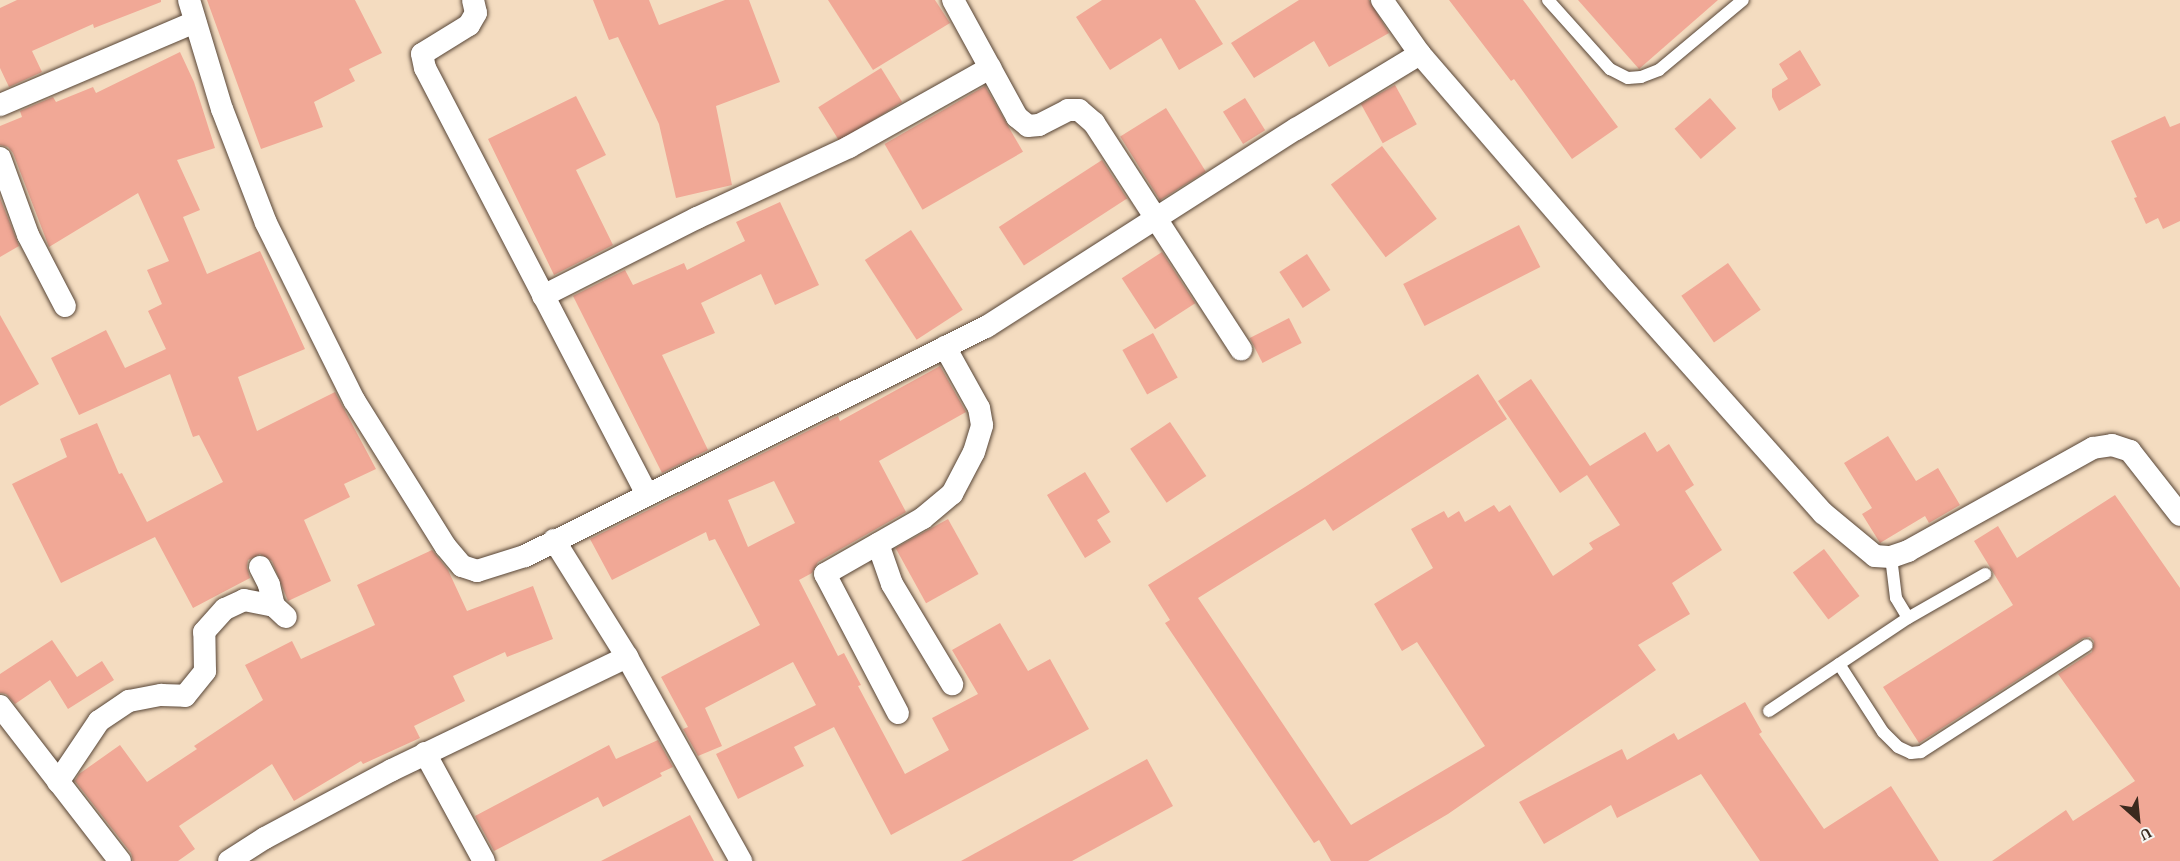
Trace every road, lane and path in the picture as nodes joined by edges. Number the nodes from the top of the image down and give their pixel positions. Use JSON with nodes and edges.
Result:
{"nodes":[{"id":1,"x":189,"y":0,"type":"edge"},
{"id":2,"x":473,"y":0,"type":"edge"},
{"id":3,"x":953,"y":0,"type":"edge"},
{"id":4,"x":1382,"y":0,"type":"edge"},
{"id":5,"x":1548,"y":0,"type":"edge"},
{"id":6,"x":1743,"y":0,"type":"edge"},
{"id":7,"x":195,"y":22,"type":"junction"},
{"id":8,"x":1420,"y":54,"type":"junction"},
{"id":9,"x":990,"y":68,"type":"junction"},
{"id":10,"x":0,"y":105,"type":"edge"},
{"id":11,"x":0,"y":158,"type":"edge"},
{"id":12,"x":1156,"y":219,"type":"junction"},
{"id":13,"x":543,"y":296,"type":"junction"},
{"id":14,"x":65,"y":306,"type":"dead end"},
{"id":15,"x":945,"y":347,"type":"junction"},
{"id":16,"x":1241,"y":349,"type":"dead end"},
{"id":17,"x":647,"y":495,"type":"junction"},
{"id":18,"x":2180,"y":515,"type":"edge"},
{"id":19,"x":554,"y":540,"type":"junction"},
{"id":20,"x":878,"y":544,"type":"junction"},
{"id":21,"x":1891,"y":557,"type":"junction"},
{"id":22,"x":260,"y":567,"type":"dead end"},
{"id":23,"x":1985,"y":574,"type":"dead end"},
{"id":24,"x":1908,"y":618,"type":"junction"},
{"id":25,"x":2087,"y":645,"type":"dead end"},
{"id":26,"x":627,"y":657,"type":"junction"},
{"id":27,"x":1839,"y":664,"type":"junction"},
{"id":28,"x":952,"y":684,"type":"dead end"},
{"id":29,"x":0,"y":706,"type":"edge"},
{"id":30,"x":1769,"y":711,"type":"dead end"},
{"id":31,"x":898,"y":713,"type":"dead end"},
{"id":32,"x":425,"y":753,"type":"junction"},
{"id":33,"x":58,"y":782,"type":"junction"},
{"id":34,"x":120,"y":861,"type":"edge"},
{"id":35,"x":229,"y":861,"type":"edge"},
{"id":36,"x":484,"y":861,"type":"edge"},
{"id":37,"x":741,"y":861,"type":"edge"}],
"edges":[{"from":1,"to":7,"type":"street"},
{"from":2,"to":13,"type":"street"},
{"from":3,"to":9,"type":"street"},
{"from":4,"to":8,"type":"street"},
{"from":5,"to":6,"type":"lane"},
{"from":7,"to":10,"type":"street"},
{"from":7,"to":19,"type":"street"},
{"from":8,"to":12,"type":"street"},
{"from":8,"to":21,"type":"street"},
{"from":9,"to":12,"type":"street"},
{"from":9,"to":13,"type":"street"},
{"from":11,"to":14,"type":"street"},
{"from":12,"to":15,"type":"street"},
{"from":12,"to":16,"type":"street"},
{"from":13,"to":17,"type":"street"},
{"from":15,"to":17,"type":"street"},
{"from":15,"to":20,"type":"street"},
{"from":17,"to":19,"type":"street"},
{"from":18,"to":21,"type":"street"},
{"from":19,"to":26,"type":"street"},
{"from":20,"to":28,"type":"street"},
{"from":20,"to":31,"type":"street"},
{"from":21,"to":24,"type":"lane"},
{"from":22,"to":33,"type":"street"},
{"from":23,"to":24,"type":"lane"},
{"from":24,"to":27,"type":"lane"},
{"from":25,"to":27,"type":"lane"},
{"from":26,"to":32,"type":"street"},
{"from":26,"to":37,"type":"street"},
{"from":27,"to":30,"type":"lane"},
{"from":29,"to":33,"type":"street"},
{"from":32,"to":35,"type":"street"},
{"from":32,"to":36,"type":"street"},
{"from":33,"to":34,"type":"street"}]}
